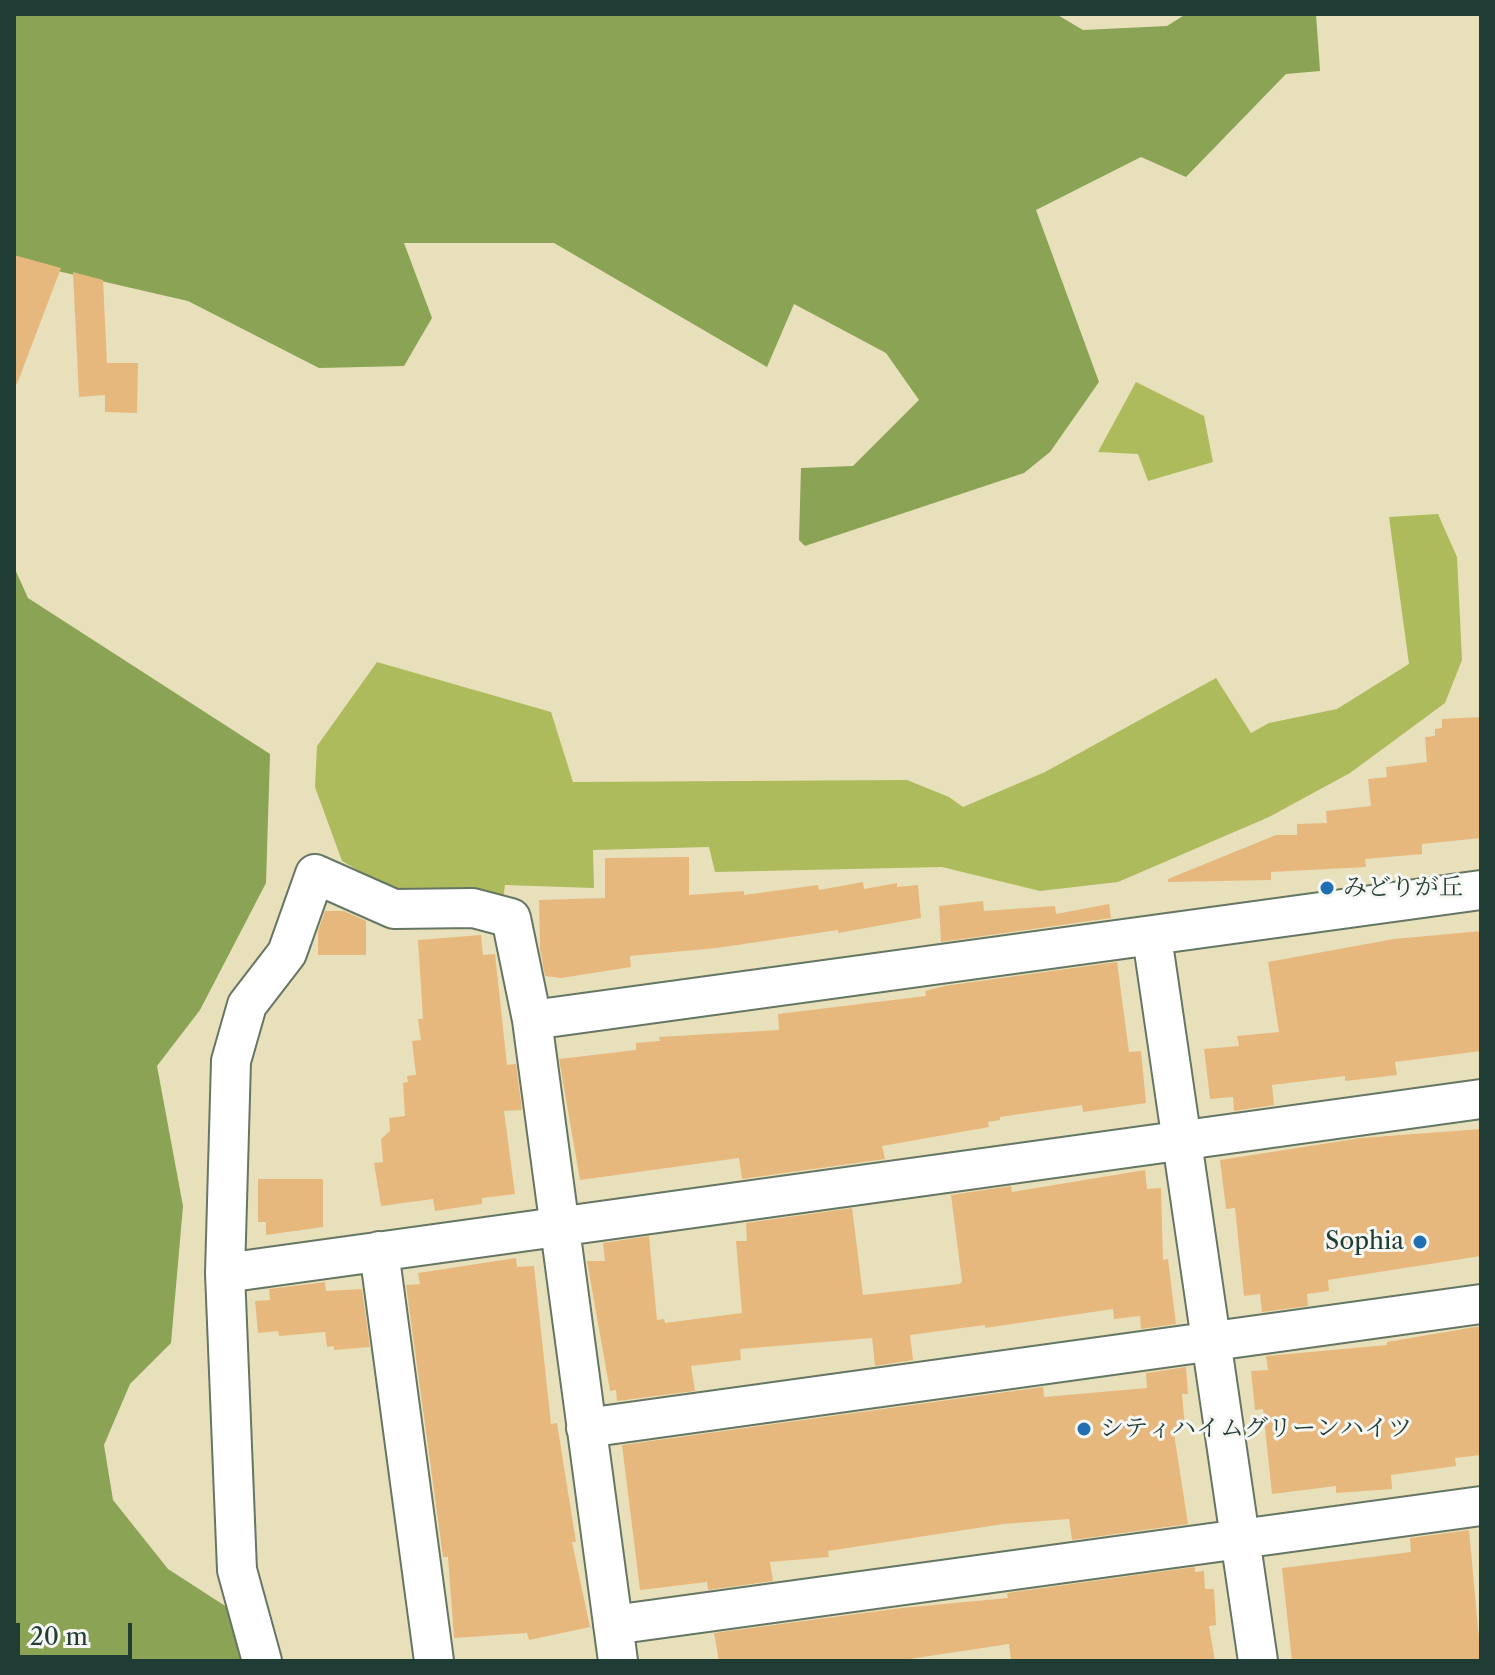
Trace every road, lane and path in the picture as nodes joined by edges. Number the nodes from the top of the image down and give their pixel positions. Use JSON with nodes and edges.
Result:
{"nodes":[{"id":1,"x":1481,"y":890,"type":"edge"},
{"id":2,"x":1152,"y":937,"type":"junction"},
{"id":3,"x":532,"y":1020,"type":"junction"},
{"id":4,"x":1481,"y":1099,"type":"edge"},
{"id":5,"x":1182,"y":1140,"type":"junction"},
{"id":6,"x":559,"y":1226,"type":"junction"},
{"id":7,"x":379,"y":1251,"type":"junction"},
{"id":8,"x":225,"y":1273,"type":"junction"},
{"id":9,"x":1481,"y":1304,"type":"edge"},
{"id":10,"x":1212,"y":1342,"type":"junction"},
{"id":11,"x":586,"y":1428,"type":"junction"},
{"id":12,"x":1481,"y":1506,"type":"edge"},
{"id":13,"x":1240,"y":1539,"type":"junction"},
{"id":14,"x":615,"y":1643,"type":"edge"},
{"id":15,"x":262,"y":1661,"type":"edge"},
{"id":16,"x":434,"y":1661,"type":"edge"},
{"id":17,"x":1258,"y":1661,"type":"edge"}],
"edges":[{"from":1,"to":2,"type":"street"},
{"from":2,"to":3,"type":"street"},
{"from":2,"to":5,"type":"street"},
{"from":3,"to":6,"type":"street"},
{"from":3,"to":8,"type":"street"},
{"from":4,"to":5,"type":"street"},
{"from":5,"to":6,"type":"street"},
{"from":5,"to":10,"type":"street"},
{"from":6,"to":7,"type":"street"},
{"from":6,"to":11,"type":"street"},
{"from":7,"to":8,"type":"street"},
{"from":7,"to":16,"type":"street"},
{"from":8,"to":15,"type":"street"},
{"from":9,"to":10,"type":"street"},
{"from":10,"to":11,"type":"street"},
{"from":10,"to":13,"type":"street"},
{"from":11,"to":14,"type":"street"},
{"from":12,"to":13,"type":"street"},
{"from":13,"to":14,"type":"street"},
{"from":13,"to":17,"type":"street"}]}
